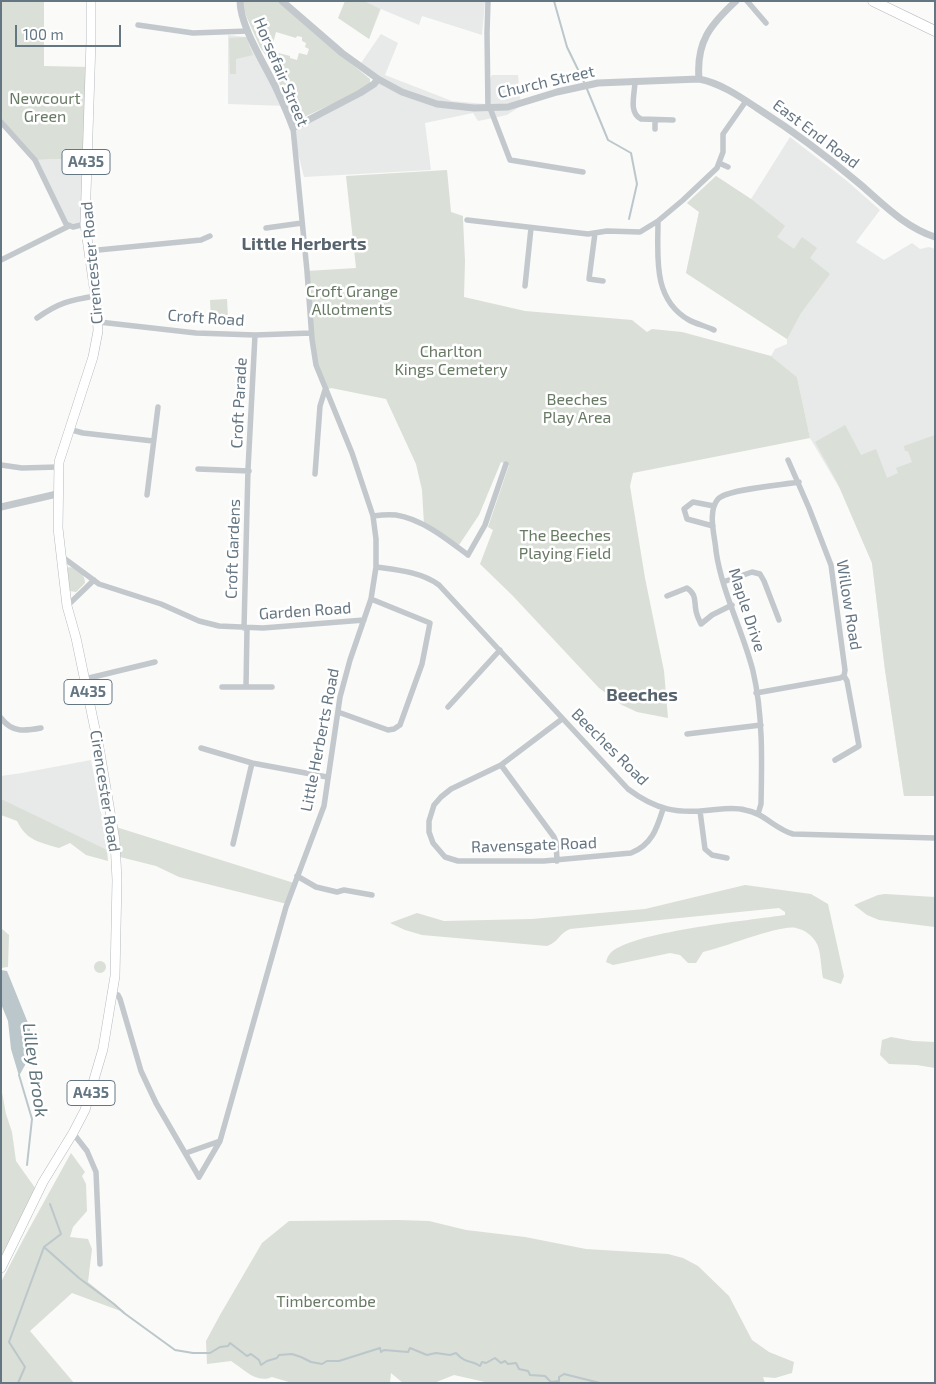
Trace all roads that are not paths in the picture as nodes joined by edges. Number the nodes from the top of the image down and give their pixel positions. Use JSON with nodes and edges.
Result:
{"nodes":[{"id":1,"x":91,"y":1,"type":"edge"},
{"id":2,"x":282,"y":1,"type":"edge"},
{"id":3,"x":488,"y":1,"type":"edge"},
{"id":4,"x":736,"y":1,"type":"edge"},
{"id":5,"x":747,"y":1,"type":"edge"},
{"id":6,"x":873,"y":1,"type":"edge"},
{"id":7,"x":239,"y":2,"type":"edge"},
{"id":8,"x":766,"y":23,"type":"dead end"},
{"id":9,"x":138,"y":25,"type":"dead end"},
{"id":10,"x":248,"y":31,"type":"junction"},
{"id":11,"x":935,"y":31,"type":"edge"},
{"id":12,"x":378,"y":79,"type":"junction"},
{"id":13,"x":699,"y":79,"type":"junction"},
{"id":14,"x":670,"y":80,"type":"joint"},
{"id":15,"x":635,"y":81,"type":"junction"},
{"id":16,"x":746,"y":101,"type":"junction"},
{"id":17,"x":489,"y":108,"type":"junction"},
{"id":18,"x":655,"y":120,"type":"junction"},
{"id":19,"x":673,"y":120,"type":"dead end"},
{"id":20,"x":1,"y":122,"type":"edge"},
{"id":21,"x":293,"y":128,"type":"junction"},
{"id":22,"x":655,"y":129,"type":"dead end"},
{"id":23,"x":4,"y":131,"type":"edge"},
{"id":24,"x":719,"y":163,"type":"junction"},
{"id":25,"x":728,"y":167,"type":"dead end"},
{"id":26,"x":584,"y":172,"type":"dead end"},
{"id":27,"x":467,"y":220,"type":"dead end"},
{"id":28,"x":658,"y":221,"type":"junction"},
{"id":29,"x":85,"y":224,"type":"junction"},
{"id":30,"x":302,"y":224,"type":"junction"},
{"id":31,"x":69,"y":226,"type":"junction"},
{"id":32,"x":266,"y":228,"type":"dead end"},
{"id":33,"x":531,"y":228,"type":"junction"},
{"id":34,"x":595,"y":233,"type":"junction"},
{"id":35,"x":210,"y":236,"type":"dead end"},
{"id":36,"x":935,"y":237,"type":"edge"},
{"id":37,"x":88,"y":251,"type":"junction"},
{"id":38,"x":1,"y":260,"type":"edge"},
{"id":39,"x":603,"y":281,"type":"dead end"},
{"id":40,"x":524,"y":286,"type":"dead end"},
{"id":41,"x":95,"y":296,"type":"junction"},
{"id":42,"x":37,"y":318,"type":"dead end"},
{"id":43,"x":98,"y":322,"type":"junction"},
{"id":44,"x":714,"y":330,"type":"dead end"},
{"id":45,"x":311,"y":333,"type":"junction"},
{"id":46,"x":255,"y":336,"type":"junction"},
{"id":47,"x":325,"y":390,"type":"junction"},
{"id":48,"x":158,"y":408,"type":"dead end"},
{"id":49,"x":68,"y":430,"type":"junction"},
{"id":50,"x":153,"y":442,"type":"junction"},
{"id":51,"x":788,"y":460,"type":"dead end"},
{"id":52,"x":506,"y":464,"type":"dead end"},
{"id":53,"x":1,"y":466,"type":"edge"},
{"id":54,"x":58,"y":467,"type":"junction"},
{"id":55,"x":198,"y":469,"type":"dead end"},
{"id":56,"x":248,"y":471,"type":"junction"},
{"id":57,"x":315,"y":474,"type":"dead end"},
{"id":58,"x":799,"y":482,"type":"junction"},
{"id":59,"x":57,"y":494,"type":"junction"},
{"id":60,"x":147,"y":495,"type":"dead end"},
{"id":61,"x":714,"y":506,"type":"junction"},
{"id":62,"x":1,"y":507,"type":"edge"},
{"id":63,"x":372,"y":516,"type":"junction"},
{"id":64,"x":713,"y":526,"type":"junction"},
{"id":65,"x":60,"y":555,"type":"junction"},
{"id":66,"x":376,"y":567,"type":"junction"},
{"id":67,"x":94,"y":580,"type":"junction"},
{"id":68,"x":723,"y":582,"type":"junction"},
{"id":69,"x":667,"y":596,"type":"dead end"},
{"id":70,"x":371,"y":599,"type":"junction"},
{"id":71,"x":732,"y":605,"type":"junction"},
{"id":72,"x":67,"y":606,"type":"junction"},
{"id":73,"x":364,"y":620,"type":"junction"},
{"id":74,"x":779,"y":620,"type":"dead end"},
{"id":75,"x":246,"y":628,"type":"junction"},
{"id":76,"x":500,"y":650,"type":"junction"},
{"id":77,"x":155,"y":662,"type":"dead end"},
{"id":78,"x":844,"y":676,"type":"junction"},
{"id":79,"x":85,"y":679,"type":"junction"},
{"id":80,"x":222,"y":687,"type":"dead end"},
{"id":81,"x":246,"y":687,"type":"junction"},
{"id":82,"x":272,"y":688,"type":"dead end"},
{"id":83,"x":756,"y":693,"type":"junction"},
{"id":84,"x":448,"y":707,"type":"dead end"},
{"id":85,"x":338,"y":712,"type":"junction"},
{"id":86,"x":1,"y":718,"type":"edge"},
{"id":87,"x":562,"y":719,"type":"junction"},
{"id":88,"x":761,"y":725,"type":"junction"},
{"id":89,"x":40,"y":728,"type":"dead end"},
{"id":90,"x":687,"y":734,"type":"dead end"},
{"id":91,"x":200,"y":748,"type":"dead end"},
{"id":92,"x":835,"y":760,"type":"dead end"},
{"id":93,"x":252,"y":763,"type":"junction"},
{"id":94,"x":501,"y":765,"type":"junction"},
{"id":95,"x":327,"y":777,"type":"junction"},
{"id":96,"x":663,"y":809,"type":"junction"},
{"id":97,"x":700,"y":811,"type":"junction"},
{"id":98,"x":758,"y":814,"type":"junction"},
{"id":99,"x":935,"y":838,"type":"edge"},
{"id":100,"x":233,"y":844,"type":"dead end"},
{"id":101,"x":727,"y":858,"type":"dead end"},
{"id":102,"x":557,"y":861,"type":"junction"},
{"id":103,"x":297,"y":876,"type":"junction"},
{"id":104,"x":372,"y":895,"type":"dead end"},
{"id":105,"x":113,"y":994,"type":"junction"},
{"id":106,"x":73,"y":1133,"type":"junction"},
{"id":107,"x":220,"y":1141,"type":"junction"},
{"id":108,"x":186,"y":1153,"type":"junction"},
{"id":109,"x":100,"y":1264,"type":"dead end"},
{"id":110,"x":1,"y":1268,"type":"edge"}],
"edges":[{"from":1,"to":29,"type":"main road","name":"Cirencester Road","number":"A435"},
{"from":2,"to":12,"type":"street","name":"Church Street"},
{"from":3,"to":17,"type":"street"},
{"from":4,"to":13,"type":"street"},
{"from":5,"to":8,"type":"street"},
{"from":6,"to":11,"type":"highway"},
{"from":7,"to":10,"type":"street","name":"Horsefair Street"},
{"from":9,"to":10,"type":"street"},
{"from":10,"to":21,"type":"street","name":"Horsefair Street"},
{"from":12,"to":17,"type":"street","name":"Church Street"},
{"from":12,"to":21,"type":"street"},
{"from":13,"to":14,"type":"street","name":"East End Road"},
{"from":13,"to":16,"type":"street","name":"East End Road"},
{"from":14,"to":15,"type":"street","name":"Church Street"},
{"from":15,"to":17,"type":"street","name":"Church Street"},
{"from":15,"to":18,"type":"street"},
{"from":16,"to":24,"type":"street"},
{"from":16,"to":36,"type":"street","name":"East End Road"},
{"from":17,"to":26,"type":"street"},
{"from":18,"to":19,"type":"street"},
{"from":18,"to":22,"type":"street"},
{"from":20,"to":23,"type":"street"},
{"from":21,"to":30,"type":"street","name":"Horsefair Street"},
{"from":23,"to":31,"type":"street"},
{"from":24,"to":25,"type":"street"},
{"from":24,"to":28,"type":"street"},
{"from":27,"to":33,"type":"street"},
{"from":28,"to":34,"type":"street"},
{"from":28,"to":44,"type":"street"},
{"from":29,"to":31,"type":"street"},
{"from":29,"to":37,"type":"main road","name":"Cirencester Road","number":"A435"},
{"from":30,"to":32,"type":"street"},
{"from":30,"to":45,"type":"street","name":"Horsefair Street"},
{"from":31,"to":38,"type":"street"},
{"from":33,"to":34,"type":"street"},
{"from":33,"to":40,"type":"street"},
{"from":34,"to":39,"type":"street"},
{"from":35,"to":37,"type":"street"},
{"from":37,"to":41,"type":"main road","name":"Cirencester Road","number":"A435"},
{"from":41,"to":42,"type":"street"},
{"from":41,"to":43,"type":"main road","name":"Cirencester Road","number":"A435"},
{"from":43,"to":46,"type":"street","name":"Croft Road"},
{"from":43,"to":49,"type":"main road","name":"Cirencester Road","number":"A435"},
{"from":45,"to":46,"type":"street","name":"Croft Road"},
{"from":45,"to":47,"type":"street","name":"Horsefair Street"},
{"from":46,"to":56,"type":"street","name":"Croft Gardens"},
{"from":47,"to":57,"type":"street"},
{"from":47,"to":63,"type":"street","name":"Little Herberts Road"},
{"from":48,"to":50,"type":"street"},
{"from":49,"to":50,"type":"street"},
{"from":49,"to":54,"type":"main road","name":"Cirencester Road","number":"A435"},
{"from":50,"to":60,"type":"street"},
{"from":51,"to":58,"type":"street","name":"Willow Road"},
{"from":52,"to":63,"type":"street"},
{"from":53,"to":54,"type":"street"},
{"from":54,"to":59,"type":"main road","name":"Cirencester Road","number":"A435"},
{"from":55,"to":56,"type":"street"},
{"from":56,"to":75,"type":"street","name":"Croft Gardens"},
{"from":58,"to":61,"type":"street"},
{"from":58,"to":78,"type":"street","name":"Willow Road"},
{"from":59,"to":62,"type":"street"},
{"from":59,"to":65,"type":"main road","name":"Cirencester Road","number":"A435"},
{"from":61,"to":64,"type":"street","name":"Maple Drive"},
{"from":61,"to":64,"type":"street"},
{"from":63,"to":66,"type":"street","name":"Little Herberts Road"},
{"from":64,"to":68,"type":"street","name":"Maple Drive"},
{"from":65,"to":67,"type":"street","name":"Garden Road"},
{"from":65,"to":72,"type":"main road","name":"Cirencester Road","number":"A435"},
{"from":66,"to":70,"type":"street","name":"Little Herberts Road"},
{"from":66,"to":76,"type":"street","name":"Beeches Road"},
{"from":67,"to":72,"type":"street"},
{"from":67,"to":75,"type":"street","name":"Garden Road"},
{"from":68,"to":71,"type":"street","name":"Maple Drive"},
{"from":68,"to":74,"type":"street"},
{"from":69,"to":71,"type":"street"},
{"from":70,"to":73,"type":"street","name":"Little Herberts Road"},
{"from":70,"to":85,"type":"street"},
{"from":71,"to":83,"type":"street","name":"Maple Drive"},
{"from":72,"to":79,"type":"main road","name":"Cirencester Road","number":"A435"},
{"from":73,"to":75,"type":"street","name":"Garden Road"},
{"from":73,"to":85,"type":"street","name":"Little Herberts Road"},
{"from":75,"to":81,"type":"street","name":"Garden Road"},
{"from":76,"to":84,"type":"street"},
{"from":76,"to":87,"type":"street","name":"Beeches Road"},
{"from":77,"to":79,"type":"street"},
{"from":78,"to":83,"type":"street"},
{"from":78,"to":92,"type":"street","name":"Willow Road"},
{"from":79,"to":105,"type":"main road","name":"Cirencester Road","number":"A435"},
{"from":80,"to":81,"type":"street"},
{"from":81,"to":82,"type":"street"},
{"from":83,"to":88,"type":"street","name":"Maple Drive"},
{"from":85,"to":95,"type":"street","name":"Little Herberts Road"},
{"from":86,"to":89,"type":"street"},
{"from":87,"to":94,"type":"street","name":"Ravensgate Road"},
{"from":87,"to":96,"type":"street","name":"Beeches Road"},
{"from":88,"to":90,"type":"street"},
{"from":88,"to":98,"type":"street","name":"Maple Drive"},
{"from":91,"to":93,"type":"street"},
{"from":93,"to":95,"type":"street"},
{"from":93,"to":100,"type":"street"},
{"from":94,"to":102,"type":"street"},
{"from":94,"to":102,"type":"street","name":"Ravensgate Road"},
{"from":95,"to":103,"type":"street","name":"Little Herberts Road"},
{"from":96,"to":97,"type":"street","name":"Beeches Road"},
{"from":96,"to":102,"type":"street","name":"Ravensgate Road"},
{"from":97,"to":98,"type":"street","name":"Beeches Road"},
{"from":97,"to":101,"type":"street"},
{"from":98,"to":99,"type":"street","name":"Beeches Road"},
{"from":103,"to":104,"type":"street"},
{"from":103,"to":107,"type":"street","name":"Little Herberts Road"},
{"from":105,"to":106,"type":"main road","name":"Cirencester Road","number":"A435"},
{"from":105,"to":108,"type":"street"},
{"from":106,"to":109,"type":"street"},
{"from":106,"to":110,"type":"main road","name":"Cirencester Road","number":"A435"},
{"from":107,"to":108,"type":"street"},
{"from":107,"to":108,"type":"street","name":"Little Herberts Road"}]}
